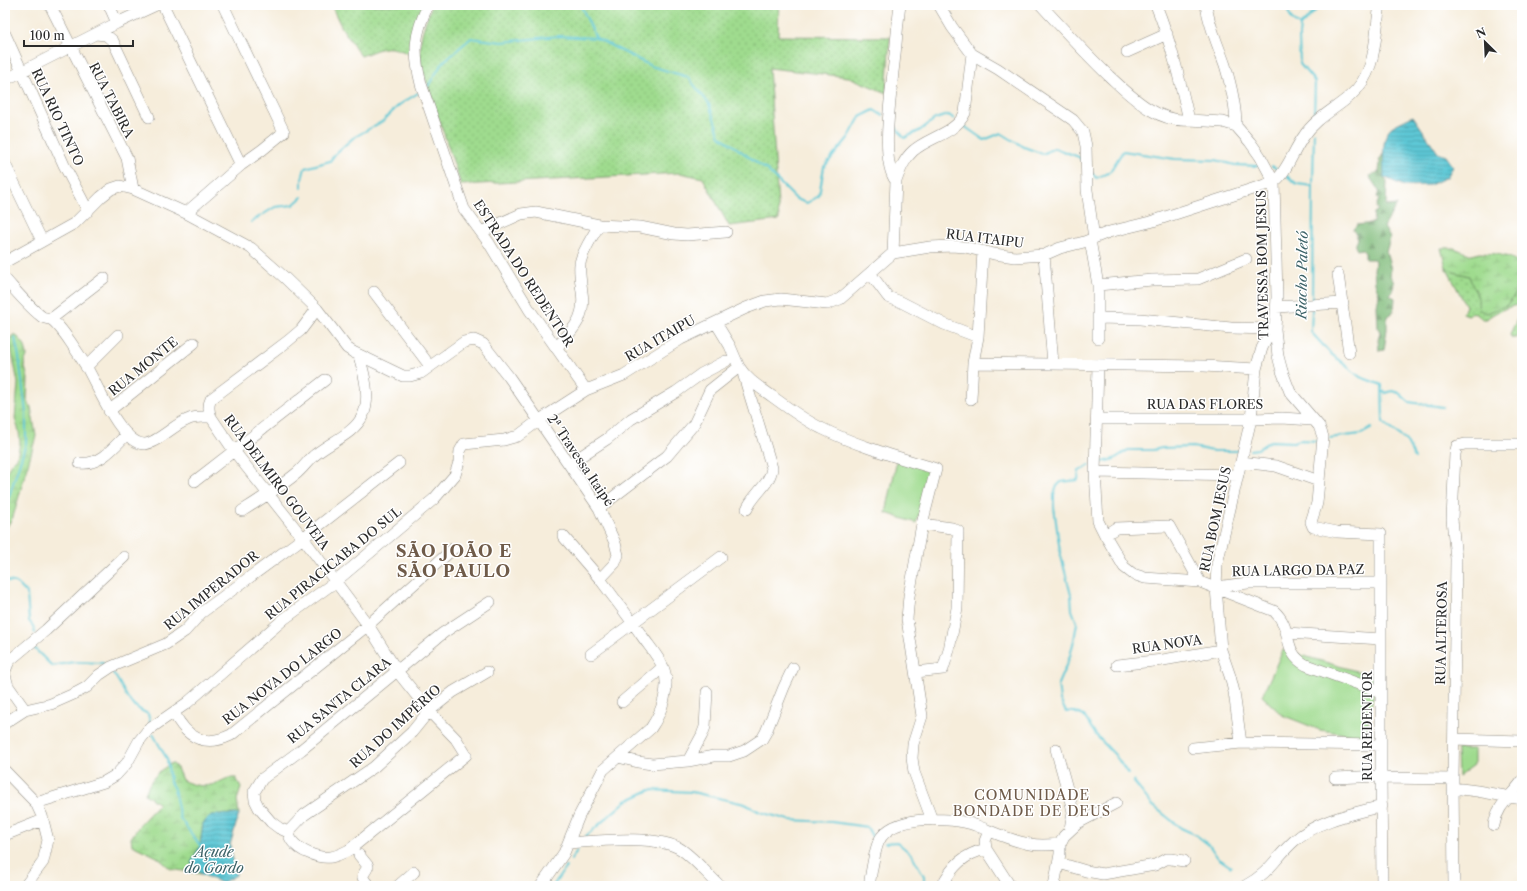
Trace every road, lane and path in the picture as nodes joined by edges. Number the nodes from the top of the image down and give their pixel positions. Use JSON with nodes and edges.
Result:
{"nodes":[{"id":1,"x":50,"y":5,"type":"edge"},
{"id":2,"x":109,"y":5,"type":"edge"},
{"id":3,"x":156,"y":5,"type":"edge"},
{"id":4,"x":164,"y":5,"type":"edge"},
{"id":5,"x":223,"y":5,"type":"edge"},
{"id":6,"x":428,"y":5,"type":"edge"},
{"id":7,"x":900,"y":5,"type":"edge"},
{"id":8,"x":938,"y":5,"type":"edge"},
{"id":9,"x":1041,"y":5,"type":"edge"},
{"id":10,"x":1156,"y":5,"type":"edge"},
{"id":11,"x":1206,"y":5,"type":"edge"},
{"id":12,"x":1380,"y":5,"type":"edge"},
{"id":13,"x":116,"y":23,"type":"junction"},
{"id":14,"x":5,"y":34,"type":"edge"},
{"id":15,"x":95,"y":34,"type":"junction"},
{"id":16,"x":1167,"y":34,"type":"junction"},
{"id":17,"x":70,"y":48,"type":"junction"},
{"id":18,"x":1127,"y":52,"type":"dead end"},
{"id":19,"x":972,"y":54,"type":"junction"},
{"id":20,"x":21,"y":71,"type":"junction"},
{"id":21,"x":5,"y":80,"type":"edge"},
{"id":22,"x":149,"y":117,"type":"dead end"},
{"id":23,"x":1189,"y":120,"type":"junction"},
{"id":24,"x":1236,"y":126,"type":"junction"},
{"id":25,"x":5,"y":164,"type":"edge"},
{"id":26,"x":241,"y":164,"type":"junction"},
{"id":27,"x":896,"y":181,"type":"junction"},
{"id":28,"x":1274,"y":182,"type":"junction"},
{"id":29,"x":133,"y":189,"type":"junction"},
{"id":30,"x":88,"y":211,"type":"junction"},
{"id":31,"x":186,"y":213,"type":"junction"},
{"id":32,"x":598,"y":225,"type":"junction"},
{"id":33,"x":481,"y":232,"type":"junction"},
{"id":34,"x":726,"y":232,"type":"dead end"},
{"id":35,"x":1092,"y":239,"type":"junction"},
{"id":36,"x":42,"y":242,"type":"junction"},
{"id":37,"x":983,"y":251,"type":"junction"},
{"id":38,"x":893,"y":253,"type":"junction"},
{"id":39,"x":1044,"y":255,"type":"junction"},
{"id":40,"x":1246,"y":259,"type":"dead end"},
{"id":41,"x":5,"y":262,"type":"edge"},
{"id":42,"x":870,"y":274,"type":"junction"},
{"id":43,"x":1338,"y":274,"type":"dead end"},
{"id":44,"x":104,"y":278,"type":"dead end"},
{"id":45,"x":5,"y":279,"type":"edge"},
{"id":46,"x":1098,"y":285,"type":"junction"},
{"id":47,"x":374,"y":292,"type":"dead end"},
{"id":48,"x":1342,"y":303,"type":"junction"},
{"id":49,"x":1276,"y":307,"type":"junction"},
{"id":50,"x":317,"y":310,"type":"junction"},
{"id":51,"x":1098,"y":318,"type":"junction"},
{"id":52,"x":51,"y":319,"type":"junction"},
{"id":53,"x":716,"y":323,"type":"junction"},
{"id":54,"x":1274,"y":329,"type":"junction"},
{"id":55,"x":118,"y":335,"type":"dead end"},
{"id":56,"x":978,"y":337,"type":"junction"},
{"id":57,"x":1098,"y":338,"type":"dead end"},
{"id":58,"x":194,"y":343,"type":"dead end"},
{"id":59,"x":556,"y":348,"type":"junction"},
{"id":60,"x":1349,"y":353,"type":"dead end"},
{"id":61,"x":359,"y":356,"type":"junction"},
{"id":62,"x":726,"y":361,"type":"dead end"},
{"id":63,"x":973,"y":363,"type":"junction"},
{"id":64,"x":1053,"y":364,"type":"junction"},
{"id":65,"x":1098,"y":365,"type":"junction"},
{"id":66,"x":86,"y":366,"type":"junction"},
{"id":67,"x":430,"y":366,"type":"junction"},
{"id":68,"x":1256,"y":369,"type":"junction"},
{"id":69,"x":741,"y":370,"type":"junction"},
{"id":70,"x":325,"y":380,"type":"dead end"},
{"id":71,"x":586,"y":390,"type":"junction"},
{"id":72,"x":971,"y":399,"type":"dead end"},
{"id":73,"x":109,"y":411,"type":"junction"},
{"id":74,"x":211,"y":417,"type":"junction"},
{"id":75,"x":1098,"y":419,"type":"junction"},
{"id":76,"x":1252,"y":419,"type":"junction"},
{"id":77,"x":538,"y":420,"type":"junction"},
{"id":78,"x":1312,"y":420,"type":"junction"},
{"id":79,"x":126,"y":434,"type":"junction"},
{"id":80,"x":1522,"y":444,"type":"edge"},
{"id":81,"x":234,"y":451,"type":"junction"},
{"id":82,"x":1241,"y":462,"type":"junction"},
{"id":83,"x":80,"y":463,"type":"dead end"},
{"id":84,"x":398,"y":463,"type":"dead end"},
{"id":85,"x":569,"y":464,"type":"junction"},
{"id":86,"x":1096,"y":472,"type":"junction"},
{"id":87,"x":1238,"y":475,"type":"junction"},
{"id":88,"x":195,"y":481,"type":"dead end"},
{"id":89,"x":1319,"y":481,"type":"junction"},
{"id":90,"x":268,"y":494,"type":"junction"},
{"id":91,"x":599,"y":508,"type":"junction"},
{"id":92,"x":747,"y":509,"type":"dead end"},
{"id":93,"x":242,"y":511,"type":"dead end"},
{"id":94,"x":922,"y":524,"type":"junction"},
{"id":95,"x":1381,"y":534,"type":"joint"},
{"id":96,"x":1105,"y":535,"type":"junction"},
{"id":97,"x":562,"y":536,"type":"dead end"},
{"id":98,"x":303,"y":538,"type":"junction"},
{"id":99,"x":454,"y":548,"type":"dead end"},
{"id":100,"x":124,"y":557,"type":"dead end"},
{"id":101,"x":721,"y":557,"type":"dead end"},
{"id":102,"x":600,"y":579,"type":"junction"},
{"id":103,"x":335,"y":582,"type":"junction"},
{"id":104,"x":1200,"y":582,"type":"junction"},
{"id":105,"x":1381,"y":583,"type":"junction"},
{"id":106,"x":1216,"y":587,"type":"junction"},
{"id":107,"x":490,"y":602,"type":"dead end"},
{"id":108,"x":633,"y":623,"type":"junction"},
{"id":109,"x":368,"y":625,"type":"junction"},
{"id":110,"x":1287,"y":633,"type":"junction"},
{"id":111,"x":1381,"y":640,"type":"junction"},
{"id":112,"x":1221,"y":650,"type":"junction"},
{"id":113,"x":591,"y":654,"type":"dead end"},
{"id":114,"x":1117,"y":665,"type":"dead end"},
{"id":115,"x":663,"y":667,"type":"junction"},
{"id":116,"x":793,"y":668,"type":"dead end"},
{"id":117,"x":5,"y":671,"type":"edge"},
{"id":118,"x":397,"y":671,"type":"junction"},
{"id":119,"x":487,"y":672,"type":"dead end"},
{"id":120,"x":916,"y":672,"type":"junction"},
{"id":121,"x":5,"y":675,"type":"edge"},
{"id":122,"x":707,"y":692,"type":"dead end"},
{"id":123,"x":1381,"y":692,"type":"junction"},
{"id":124,"x":622,"y":702,"type":"dead end"},
{"id":125,"x":25,"y":710,"type":"junction"},
{"id":126,"x":429,"y":711,"type":"junction"},
{"id":127,"x":174,"y":713,"type":"junction"},
{"id":128,"x":5,"y":723,"type":"edge"},
{"id":129,"x":1454,"y":739,"type":"junction"},
{"id":130,"x":1241,"y":742,"type":"junction"},
{"id":131,"x":1522,"y":742,"type":"edge"},
{"id":132,"x":1382,"y":745,"type":"junction"},
{"id":133,"x":1193,"y":748,"type":"dead end"},
{"id":134,"x":1056,"y":749,"type":"dead end"},
{"id":135,"x":618,"y":757,"type":"junction"},
{"id":136,"x":688,"y":761,"type":"junction"},
{"id":137,"x":5,"y":771,"type":"edge"},
{"id":138,"x":1381,"y":777,"type":"junction"},
{"id":139,"x":1336,"y":778,"type":"dead end"},
{"id":140,"x":1522,"y":781,"type":"edge"},
{"id":141,"x":1453,"y":783,"type":"junction"},
{"id":142,"x":1510,"y":796,"type":"junction"},
{"id":143,"x":1522,"y":799,"type":"edge"},
{"id":144,"x":36,"y":803,"type":"junction"},
{"id":145,"x":1116,"y":803,"type":"dead end"},
{"id":146,"x":1382,"y":806,"type":"junction"},
{"id":147,"x":43,"y":820,"type":"junction"},
{"id":148,"x":932,"y":820,"type":"junction"},
{"id":149,"x":1494,"y":825,"type":"dead end"},
{"id":150,"x":1070,"y":829,"type":"junction"},
{"id":151,"x":988,"y":831,"type":"junction"},
{"id":152,"x":288,"y":832,"type":"junction"},
{"id":153,"x":5,"y":836,"type":"edge"},
{"id":154,"x":568,"y":844,"type":"junction"},
{"id":155,"x":1060,"y":844,"type":"junction"},
{"id":156,"x":986,"y":849,"type":"junction"},
{"id":157,"x":359,"y":855,"type":"dead end"},
{"id":158,"x":1184,"y":861,"type":"dead end"},
{"id":159,"x":1059,"y":863,"type":"junction"},
{"id":160,"x":414,"y":872,"type":"dead end"},
{"id":161,"x":25,"y":886,"type":"edge"},
{"id":162,"x":369,"y":886,"type":"edge"},
{"id":163,"x":398,"y":886,"type":"edge"},
{"id":164,"x":541,"y":886,"type":"edge"},
{"id":165,"x":720,"y":886,"type":"edge"},
{"id":166,"x":869,"y":886,"type":"edge"},
{"id":167,"x":942,"y":886,"type":"edge"},
{"id":168,"x":1010,"y":886,"type":"edge"},
{"id":169,"x":1054,"y":886,"type":"edge"},
{"id":170,"x":1245,"y":886,"type":"edge"},
{"id":171,"x":1382,"y":886,"type":"edge"},
{"id":172,"x":1454,"y":886,"type":"edge"}],
"edges":[{"from":1,"to":17,"type":"street","name":"RUA TABIRA"},
{"from":2,"to":13,"type":"street"},
{"from":3,"to":13,"type":"street"},
{"from":4,"to":26,"type":"street"},
{"from":5,"to":26,"type":"street"},
{"from":6,"to":33,"type":"street","name":"ESTRADA DO REDENTOR"},
{"from":7,"to":27,"type":"street"},
{"from":8,"to":19,"type":"street"},
{"from":9,"to":23,"type":"street"},
{"from":10,"to":16,"type":"street"},
{"from":11,"to":24,"type":"street"},
{"from":12,"to":28,"type":"street"},
{"from":13,"to":15,"type":"street"},
{"from":14,"to":20,"type":"street","name":"RUA RIO TINTO"},
{"from":15,"to":17,"type":"street"},
{"from":15,"to":22,"type":"street"},
{"from":16,"to":18,"type":"street"},
{"from":16,"to":23,"type":"street"},
{"from":17,"to":20,"type":"street"},
{"from":17,"to":29,"type":"street","name":"RUA TABIRA"},
{"from":19,"to":27,"type":"street"},
{"from":19,"to":35,"type":"street"},
{"from":20,"to":21,"type":"street"},
{"from":20,"to":30,"type":"street","name":"RUA RIO TINTO"},
{"from":23,"to":24,"type":"street"},
{"from":24,"to":28,"type":"street"},
{"from":25,"to":36,"type":"street"},
{"from":26,"to":31,"type":"street"},
{"from":27,"to":38,"type":"street"},
{"from":28,"to":35,"type":"street","name":"RUA ITAIPU"},
{"from":28,"to":49,"type":"street","name":"TRAVESSA BOM JESUS"},
{"from":29,"to":30,"type":"street"},
{"from":29,"to":31,"type":"street","name":"2ª Travessa Itaipé"},
{"from":30,"to":36,"type":"street"},
{"from":31,"to":50,"type":"street","name":"2ª Travessa Itaipé"},
{"from":32,"to":33,"type":"street"},
{"from":32,"to":34,"type":"street"},
{"from":32,"to":59,"type":"street"},
{"from":33,"to":59,"type":"street","name":"ESTRADA DO REDENTOR"},
{"from":35,"to":39,"type":"street","name":"RUA ITAIPU"},
{"from":35,"to":46,"type":"street"},
{"from":36,"to":41,"type":"street"},
{"from":37,"to":38,"type":"street","name":"RUA ITAIPU"},
{"from":37,"to":39,"type":"street","name":"RUA ITAIPU"},
{"from":37,"to":56,"type":"street"},
{"from":38,"to":42,"type":"street","name":"RUA ITAIPU"},
{"from":39,"to":64,"type":"street"},
{"from":40,"to":46,"type":"street"},
{"from":42,"to":53,"type":"street","name":"RUA ITAIPU"},
{"from":42,"to":56,"type":"street"},
{"from":43,"to":48,"type":"street"},
{"from":44,"to":52,"type":"street"},
{"from":45,"to":52,"type":"street"},
{"from":46,"to":51,"type":"street"},
{"from":47,"to":67,"type":"street"},
{"from":48,"to":49,"type":"street"},
{"from":48,"to":60,"type":"street"},
{"from":49,"to":54,"type":"street","name":"TRAVESSA BOM JESUS"},
{"from":50,"to":61,"type":"street","name":"2ª Travessa Itaipé"},
{"from":50,"to":74,"type":"street"},
{"from":51,"to":54,"type":"street"},
{"from":51,"to":57,"type":"street"},
{"from":52,"to":66,"type":"street"},
{"from":53,"to":69,"type":"street"},
{"from":53,"to":71,"type":"street","name":"RUA ITAIPU"},
{"from":54,"to":68,"type":"street","name":"RUA BOM JESUS"},
{"from":54,"to":78,"type":"street","name":"TRAVESSA BOM JESUS"},
{"from":55,"to":66,"type":"street"},
{"from":56,"to":63,"type":"street"},
{"from":58,"to":73,"type":"street","name":"RUA MONTE"},
{"from":59,"to":71,"type":"street","name":"ESTRADA DO REDENTOR"},
{"from":61,"to":67,"type":"street","name":"2ª Travessa Itaipé"},
{"from":61,"to":90,"type":"street"},
{"from":62,"to":85,"type":"street"},
{"from":63,"to":64,"type":"street"},
{"from":63,"to":72,"type":"street"},
{"from":64,"to":65,"type":"street"},
{"from":65,"to":68,"type":"street"},
{"from":65,"to":75,"type":"street"},
{"from":66,"to":73,"type":"street"},
{"from":67,"to":77,"type":"street","name":"2ª Travessa Itaipé"},
{"from":68,"to":76,"type":"street","name":"RUA BOM JESUS"},
{"from":69,"to":91,"type":"street"},
{"from":69,"to":92,"type":"street"},
{"from":69,"to":94,"type":"street"},
{"from":70,"to":81,"type":"street"},
{"from":71,"to":77,"type":"street","name":"RUA ITAIPU"},
{"from":73,"to":79,"type":"street"},
{"from":74,"to":79,"type":"street"},
{"from":74,"to":81,"type":"street","name":"RUA DELMIRO GOUVEIA"},
{"from":75,"to":76,"type":"street","name":"RUA DAS FLORES"},
{"from":75,"to":86,"type":"street"},
{"from":76,"to":78,"type":"street","name":"RUA DAS FLORES"},
{"from":76,"to":82,"type":"street","name":"RUA BOM JESUS"},
{"from":77,"to":85,"type":"street","name":"2ª Travessa Itaipé"},
{"from":77,"to":103,"type":"street","name":"RUA PIRACICABA DO SUL"},
{"from":78,"to":89,"type":"street","name":"TRAVESSA BOM JESUS"},
{"from":79,"to":83,"type":"street"},
{"from":80,"to":129,"type":"street","name":"RUA ALTEROSA"},
{"from":81,"to":88,"type":"street"},
{"from":81,"to":90,"type":"street","name":"RUA DELMIRO GOUVEIA"},
{"from":82,"to":87,"type":"street","name":"RUA BOM JESUS"},
{"from":82,"to":89,"type":"street"},
{"from":84,"to":98,"type":"street","name":"RUA IMPERADOR"},
{"from":85,"to":91,"type":"street","name":"2ª Travessa Itaipé"},
{"from":86,"to":87,"type":"street"},
{"from":86,"to":96,"type":"street"},
{"from":87,"to":106,"type":"street","name":"RUA BOM JESUS"},
{"from":89,"to":95,"type":"street","name":"TRAVESSA BOM JESUS"},
{"from":90,"to":93,"type":"street"},
{"from":90,"to":98,"type":"street","name":"RUA DELMIRO GOUVEIA"},
{"from":91,"to":102,"type":"street","name":"2ª Travessa Itaipé"},
{"from":94,"to":120,"type":"street"},
{"from":94,"to":120,"type":"street"},
{"from":95,"to":105,"type":"street","name":"RUA REDENTOR"},
{"from":96,"to":104,"type":"street"},
{"from":96,"to":104,"type":"street"},
{"from":97,"to":102,"type":"street"},
{"from":98,"to":103,"type":"street","name":"RUA DELMIRO GOUVEIA"},
{"from":98,"to":125,"type":"street","name":"RUA IMPERADOR"},
{"from":99,"to":109,"type":"street","name":"RUA NOVA DO LARGO"},
{"from":100,"to":117,"type":"street"},
{"from":101,"to":108,"type":"street"},
{"from":102,"to":108,"type":"street"},
{"from":103,"to":109,"type":"street","name":"RUA DELMIRO GOUVEIA"},
{"from":103,"to":127,"type":"street","name":"RUA PIRACICABA DO SUL"},
{"from":104,"to":106,"type":"street"},
{"from":105,"to":106,"type":"street","name":"RUA LARGO DA PAZ"},
{"from":105,"to":111,"type":"street","name":"RUA REDENTOR"},
{"from":106,"to":110,"type":"street"},
{"from":106,"to":112,"type":"street","name":"RUA BOM JESUS"},
{"from":107,"to":118,"type":"street","name":"RUA SANTA CLARA"},
{"from":108,"to":113,"type":"street"},
{"from":108,"to":115,"type":"street"},
{"from":109,"to":118,"type":"street","name":"RUA DELMIRO GOUVEIA"},
{"from":109,"to":127,"type":"street","name":"RUA NOVA DO LARGO"},
{"from":110,"to":111,"type":"street"},
{"from":110,"to":123,"type":"street"},
{"from":111,"to":123,"type":"street","name":"RUA REDENTOR"},
{"from":112,"to":114,"type":"street","name":"RUA NOVA"},
{"from":112,"to":130,"type":"street","name":"RUA BOM JESUS"},
{"from":115,"to":124,"type":"street"},
{"from":115,"to":135,"type":"street"},
{"from":116,"to":136,"type":"street"},
{"from":118,"to":126,"type":"street","name":"RUA DELMIRO GOUVEIA"},
{"from":118,"to":152,"type":"street","name":"RUA SANTA CLARA"},
{"from":119,"to":126,"type":"street","name":"RUA DO IMPÉRIO"},
{"from":120,"to":148,"type":"street"},
{"from":121,"to":125,"type":"street"},
{"from":122,"to":136,"type":"street"},
{"from":123,"to":132,"type":"street","name":"RUA REDENTOR"},
{"from":125,"to":128,"type":"street"},
{"from":126,"to":152,"type":"street","name":"RUA DO IMPÉRIO"},
{"from":126,"to":152,"type":"street","name":"RUA DELMIRO GOUVEIA"},
{"from":127,"to":144,"type":"street","name":"RUA PIRACICABA DO SUL"},
{"from":129,"to":131,"type":"street"},
{"from":129,"to":141,"type":"street","name":"RUA ALTEROSA"},
{"from":130,"to":132,"type":"street"},
{"from":130,"to":133,"type":"street"},
{"from":132,"to":138,"type":"street","name":"RUA REDENTOR"},
{"from":134,"to":150,"type":"street"},
{"from":135,"to":136,"type":"street"},
{"from":135,"to":154,"type":"street"},
{"from":137,"to":144,"type":"street"},
{"from":138,"to":139,"type":"street"},
{"from":138,"to":141,"type":"street"},
{"from":138,"to":146,"type":"street","name":"RUA REDENTOR"},
{"from":140,"to":142,"type":"street"},
{"from":141,"to":142,"type":"street"},
{"from":141,"to":172,"type":"street","name":"RUA ALTEROSA"},
{"from":142,"to":143,"type":"street"},
{"from":142,"to":149,"type":"street"},
{"from":144,"to":147,"type":"street"},
{"from":145,"to":150,"type":"street"},
{"from":146,"to":170,"type":"street"},
{"from":146,"to":171,"type":"street","name":"RUA REDENTOR"},
{"from":147,"to":153,"type":"street"},
{"from":147,"to":161,"type":"street"},
{"from":148,"to":151,"type":"street"},
{"from":148,"to":166,"type":"street"},
{"from":150,"to":155,"type":"street"},
{"from":151,"to":155,"type":"street"},
{"from":151,"to":156,"type":"street"},
{"from":154,"to":164,"type":"street"},
{"from":154,"to":165,"type":"street"},
{"from":155,"to":159,"type":"street"},
{"from":156,"to":167,"type":"street"},
{"from":156,"to":168,"type":"street"},
{"from":157,"to":162,"type":"street"},
{"from":158,"to":159,"type":"street"},
{"from":159,"to":169,"type":"street"},
{"from":160,"to":163,"type":"street"}]}
